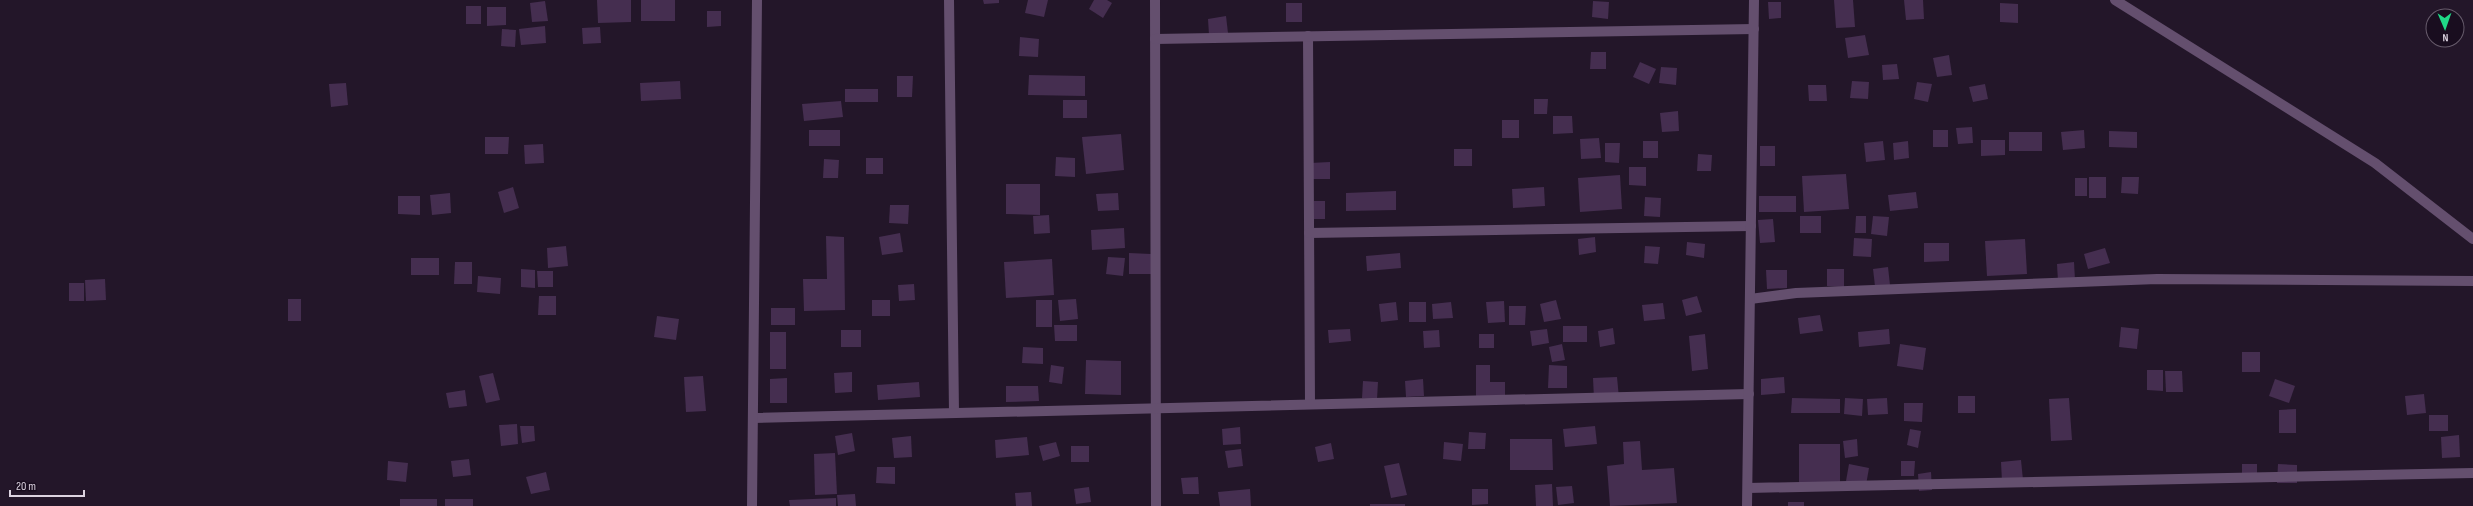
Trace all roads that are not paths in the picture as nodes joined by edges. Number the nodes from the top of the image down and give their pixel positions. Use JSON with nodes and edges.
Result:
{"nodes":[{"id":1,"x":757,"y":0,"type":"edge"},
{"id":2,"x":949,"y":0,"type":"edge"},
{"id":3,"x":1155,"y":0,"type":"edge"},
{"id":4,"x":1754,"y":0,"type":"edge"},
{"id":5,"x":2115,"y":0,"type":"edge"},
{"id":6,"x":1754,"y":29,"type":"junction"},
{"id":7,"x":1308,"y":36,"type":"junction"},
{"id":8,"x":1155,"y":39,"type":"junction"},
{"id":9,"x":1751,"y":226,"type":"junction"},
{"id":10,"x":1309,"y":233,"type":"junction"},
{"id":11,"x":2473,"y":240,"type":"edge"},
{"id":12,"x":2473,"y":281,"type":"edge"},
{"id":13,"x":1750,"y":299,"type":"junction"},
{"id":14,"x":1749,"y":394,"type":"junction"},
{"id":15,"x":1310,"y":404,"type":"junction"},
{"id":16,"x":1156,"y":408,"type":"junction"},
{"id":17,"x":954,"y":413,"type":"junction"},
{"id":18,"x":753,"y":418,"type":"junction"},
{"id":19,"x":2473,"y":473,"type":"edge"},
{"id":20,"x":1748,"y":488,"type":"junction"},
{"id":21,"x":752,"y":506,"type":"edge"},
{"id":22,"x":1156,"y":506,"type":"edge"},
{"id":23,"x":1747,"y":506,"type":"edge"}],
"edges":[{"from":1,"to":18,"type":"street"},
{"from":2,"to":17,"type":"street"},
{"from":3,"to":8,"type":"street"},
{"from":4,"to":6,"type":"street"},
{"from":5,"to":11,"type":"street"},
{"from":6,"to":7,"type":"street"},
{"from":6,"to":9,"type":"street"},
{"from":7,"to":8,"type":"street"},
{"from":7,"to":10,"type":"street"},
{"from":8,"to":16,"type":"street"},
{"from":9,"to":10,"type":"street"},
{"from":9,"to":13,"type":"street"},
{"from":10,"to":15,"type":"street"},
{"from":12,"to":13,"type":"street"},
{"from":13,"to":14,"type":"street"},
{"from":14,"to":15,"type":"street"},
{"from":14,"to":20,"type":"street"},
{"from":15,"to":16,"type":"street"},
{"from":16,"to":17,"type":"street"},
{"from":16,"to":22,"type":"street"},
{"from":17,"to":18,"type":"street"},
{"from":18,"to":21,"type":"street"},
{"from":19,"to":20,"type":"street"},
{"from":20,"to":23,"type":"street"}]}
